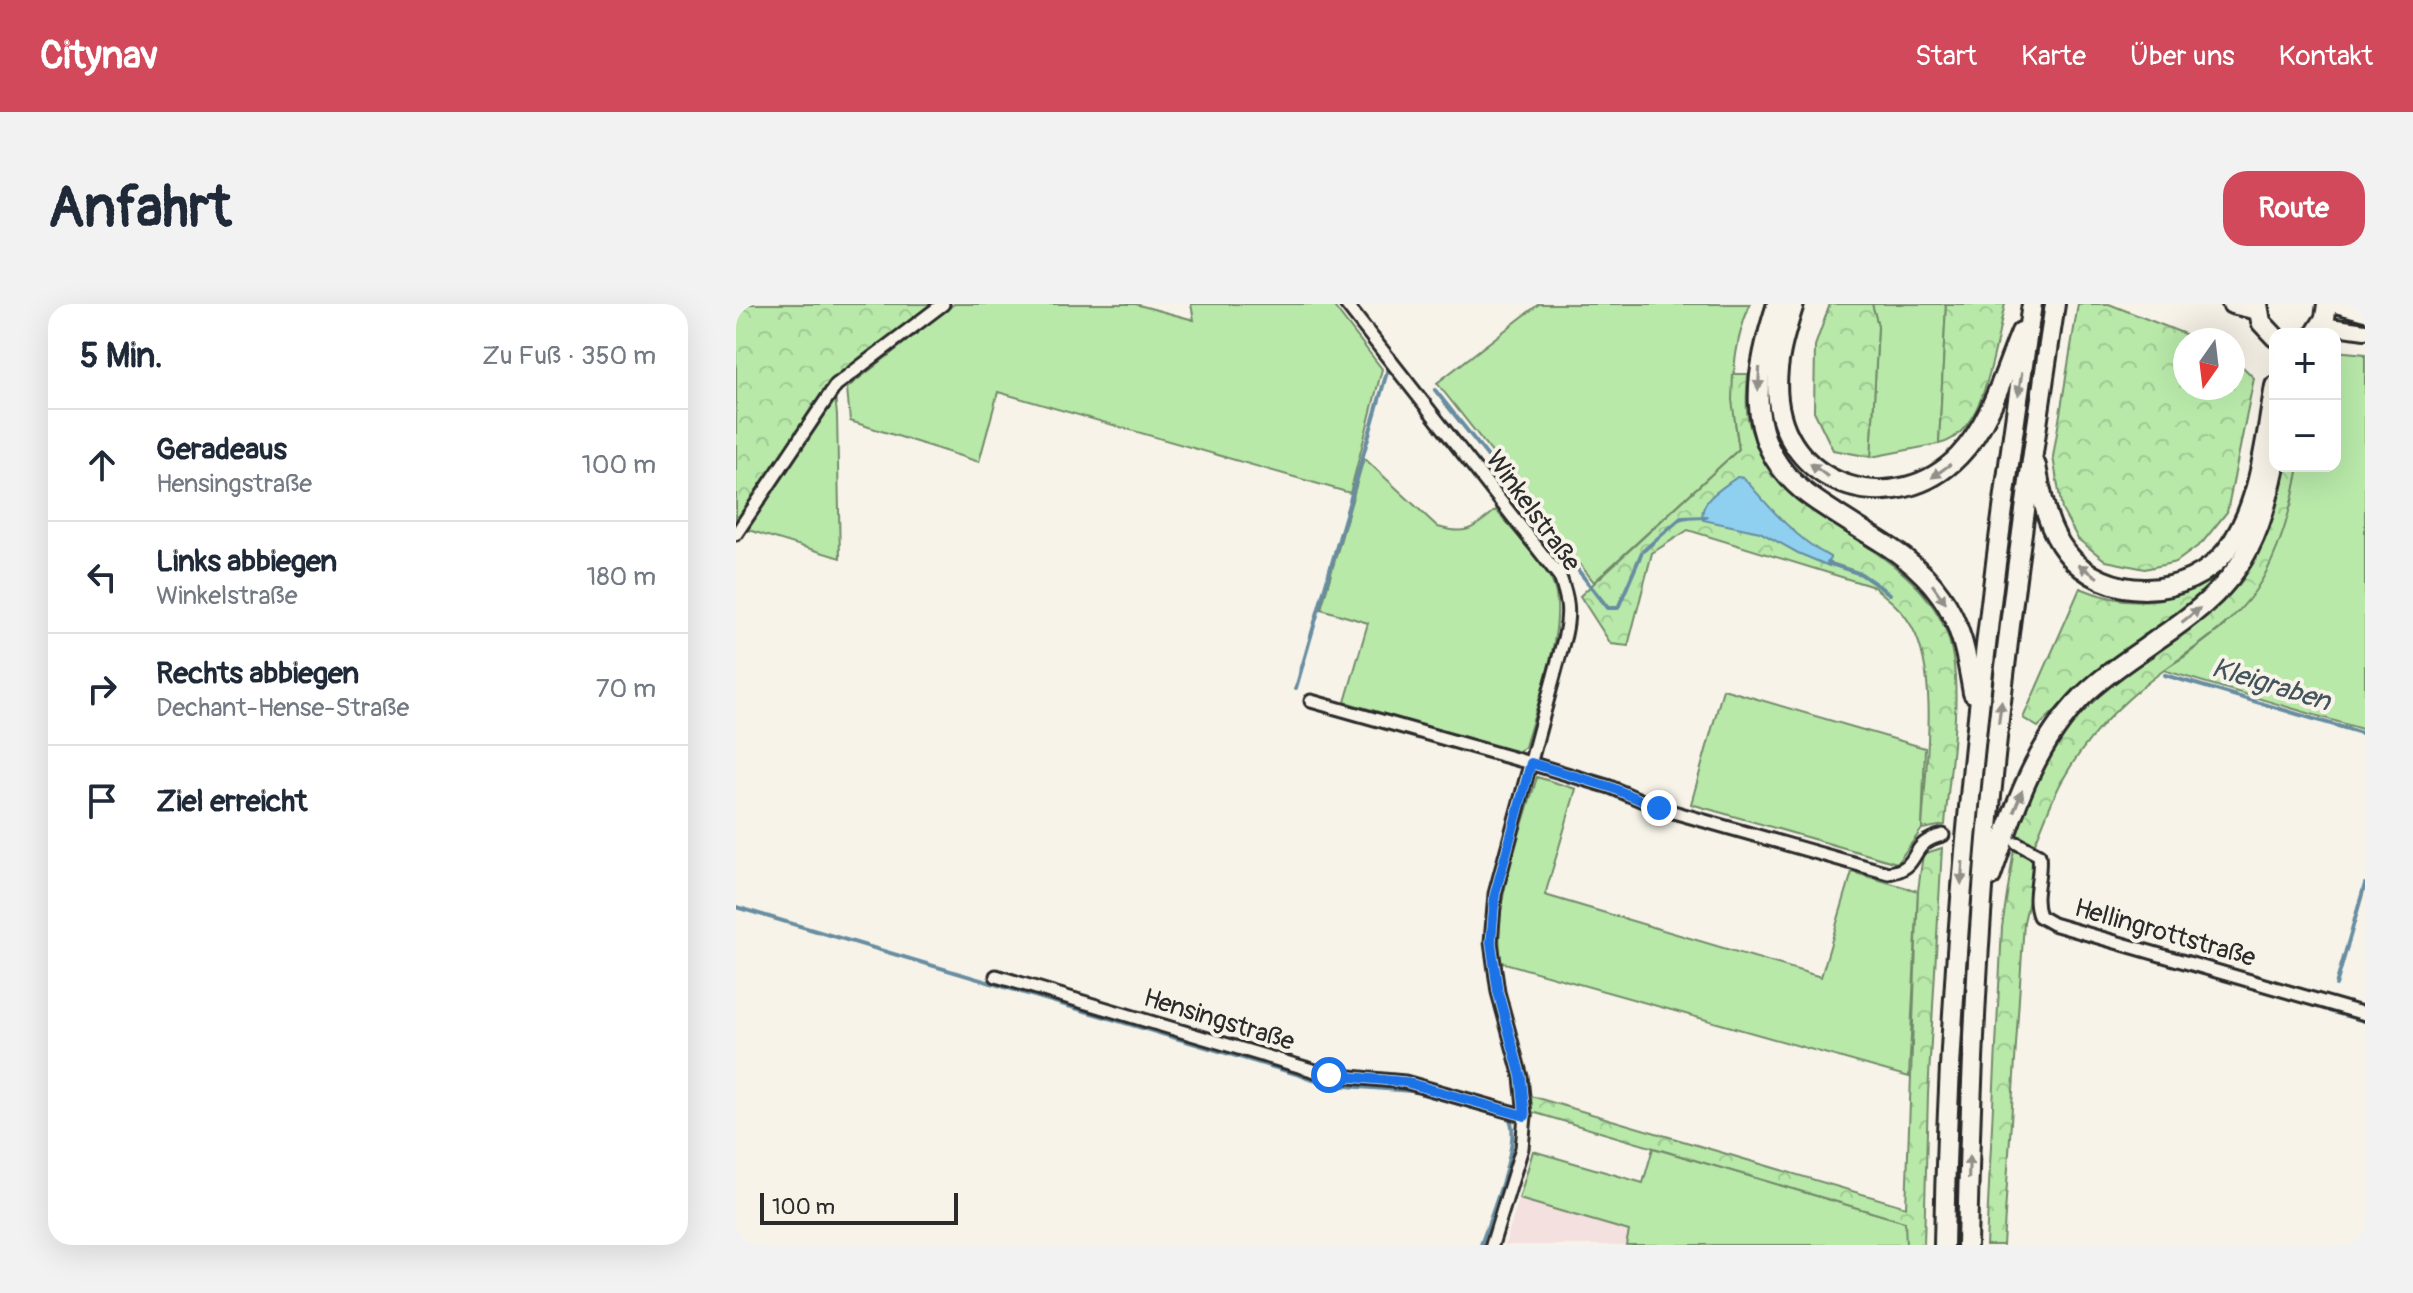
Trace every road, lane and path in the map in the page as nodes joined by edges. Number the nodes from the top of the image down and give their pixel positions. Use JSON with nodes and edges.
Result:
{"nodes":[{"id":1,"x":943,"y":304,"type":"edge"},
{"id":2,"x":1346,"y":304,"type":"edge"},
{"id":3,"x":1777,"y":304,"type":"edge"},
{"id":4,"x":1794,"y":304,"type":"edge"},
{"id":5,"x":2055,"y":304,"type":"edge"},
{"id":6,"x":2232,"y":304,"type":"edge"},
{"id":7,"x":2329,"y":304,"type":"edge"},
{"id":8,"x":2032,"y":306,"type":"edge"},
{"id":9,"x":2258,"y":307,"type":"edge"},
{"id":10,"x":2365,"y":313,"type":"edge"},
{"id":11,"x":2319,"y":328,"type":"edge"},
{"id":12,"x":2341,"y":330,"type":"edge"},
{"id":13,"x":2269,"y":331,"type":"edge"},
{"id":14,"x":2365,"y":331,"type":"edge"},
{"id":15,"x":2272,"y":400,"type":"edge"},
{"id":16,"x":2033,"y":451,"type":"junction"},
{"id":17,"x":2274,"y":472,"type":"edge"},
{"id":18,"x":736,"y":534,"type":"edge"},
{"id":19,"x":1311,"y":701,"type":"dead end"},
{"id":20,"x":1977,"y":712,"type":"junction"},
{"id":21,"x":1531,"y":763,"type":"junction"},
{"id":22,"x":1943,"y":835,"type":"dead end"},
{"id":23,"x":2017,"y":843,"type":"dead end"},
{"id":24,"x":1983,"y":901,"type":"junction"},
{"id":25,"x":996,"y":976,"type":"dead end"},
{"id":26,"x":2365,"y":1014,"type":"edge"},
{"id":27,"x":1525,"y":1116,"type":"junction"},
{"id":28,"x":1492,"y":1245,"type":"edge"},
{"id":29,"x":1944,"y":1245,"type":"edge"},
{"id":30,"x":1967,"y":1245,"type":"edge"}],
"edges":[{"from":1,"to":18,"type":"street"},
{"from":2,"to":21,"type":"street","name":"Winkelstraße"},
{"from":3,"to":20,"type":"main road","one_way":true},
{"from":8,"to":4,"type":"main road","one_way":true},
{"from":5,"to":16,"type":"main road"},
{"from":6,"to":9,"type":"main road"},
{"from":7,"to":10,"type":"street"},
{"from":7,"to":11,"type":"main road"},
{"from":8,"to":20,"type":"main road","one_way":true},
{"from":9,"to":13,"type":"main road"},
{"from":12,"to":14,"type":"street"},
{"from":15,"to":16,"type":"main road","one_way":true},
{"from":24,"to":16,"type":"main road","one_way":true},
{"from":24,"to":17,"type":"main road","one_way":true},
{"from":19,"to":21,"type":"street"},
{"from":20,"to":29,"type":"main road","one_way":true},
{"from":21,"to":22,"type":"street"},
{"from":21,"to":27,"type":"street","name":"Winkelstraße"},
{"from":23,"to":26,"type":"street","name":"Hellingrottstraße"},
{"from":30,"to":24,"type":"main road","one_way":true},
{"from":25,"to":27,"type":"street","name":"Hensingstraße"},
{"from":27,"to":28,"type":"street","name":"Winkelstraße"}]}
